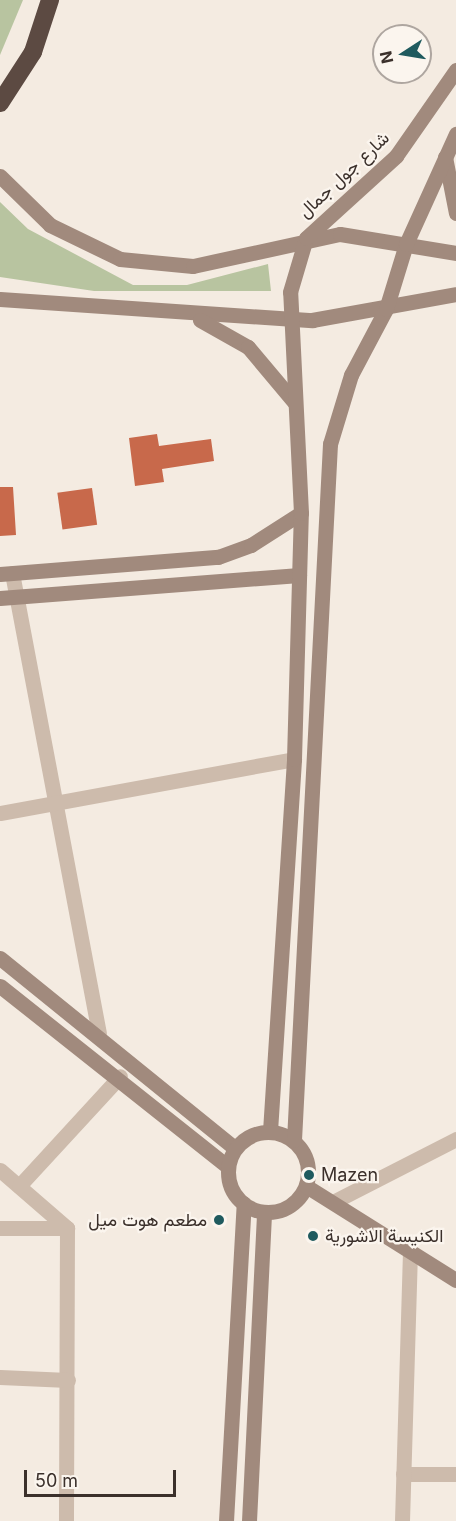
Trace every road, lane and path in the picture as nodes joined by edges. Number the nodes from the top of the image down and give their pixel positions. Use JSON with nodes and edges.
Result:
{"nodes":[{"id":1,"x":50,"y":0,"type":"edge"},
{"id":2,"x":456,"y":70,"type":"edge"},
{"id":3,"x":0,"y":103,"type":"edge"},
{"id":4,"x":456,"y":134,"type":"edge"},
{"id":5,"x":445,"y":156,"type":"junction"},
{"id":6,"x":0,"y":176,"type":"edge"},
{"id":7,"x":456,"y":213,"type":"edge"},
{"id":8,"x":306,"y":238,"type":"junction"},
{"id":9,"x":406,"y":244,"type":"junction"},
{"id":10,"x":456,"y":253,"type":"edge"},
{"id":11,"x":456,"y":294,"type":"edge"},
{"id":12,"x":0,"y":298,"type":"edge"},
{"id":13,"x":386,"y":309,"type":"junction"},
{"id":14,"x":188,"y":315,"type":"junction"},
{"id":15,"x":289,"y":320,"type":"junction"},
{"id":16,"x":297,"y":406,"type":"junction"},
{"id":17,"x":301,"y":513,"type":"junction"},
{"id":18,"x":6,"y":574,"type":"edge"},
{"id":19,"x":299,"y":576,"type":"junction"},
{"id":20,"x":7,"y":597,"type":"edge"},
{"id":21,"x":294,"y":759,"type":"junction"},
{"id":22,"x":52,"y":802,"type":"junction"},
{"id":23,"x":0,"y":813,"type":"edge"},
{"id":24,"x":0,"y":958,"type":"edge"},
{"id":25,"x":0,"y":986,"type":"edge"},
{"id":26,"x":99,"y":1033,"type":"junction"},
{"id":27,"x":120,"y":1076,"type":"junction"},
{"id":28,"x":270,"y":1131,"type":"junction"},
{"id":29,"x":456,"y":1139,"type":"edge"},
{"id":30,"x":294,"y":1140,"type":"junction"},
{"id":31,"x":235,"y":1148,"type":"junction"},
{"id":32,"x":228,"y":1167,"type":"junction"},
{"id":33,"x":0,"y":1170,"type":"edge"},
{"id":34,"x":19,"y":1186,"type":"junction"},
{"id":35,"x":306,"y":1186,"type":"junction"},
{"id":36,"x":333,"y":1202,"type":"junction"},
{"id":37,"x":244,"y":1204,"type":"junction"},
{"id":38,"x":264,"y":1212,"type":"junction"},
{"id":39,"x":0,"y":1228,"type":"edge"},
{"id":40,"x":67,"y":1228,"type":"junction"},
{"id":41,"x":410,"y":1251,"type":"junction"},
{"id":42,"x":456,"y":1280,"type":"edge"},
{"id":43,"x":0,"y":1377,"type":"edge"},
{"id":44,"x":68,"y":1380,"type":"junction"},
{"id":45,"x":403,"y":1474,"type":"junction"},
{"id":46,"x":456,"y":1474,"type":"edge"},
{"id":47,"x":66,"y":1521,"type":"edge"},
{"id":48,"x":226,"y":1521,"type":"edge"},
{"id":49,"x":249,"y":1521,"type":"edge"},
{"id":50,"x":402,"y":1521,"type":"edge"}],
"edges":[{"from":1,"to":3,"type":"highway"},
{"from":2,"to":8,"type":"street","name":"شارع جول جمال"},
{"from":4,"to":5,"type":"street"},
{"from":5,"to":7,"type":"street"},
{"from":5,"to":9,"type":"street"},
{"from":6,"to":8,"type":"street"},
{"from":8,"to":9,"type":"street"},
{"from":8,"to":15,"type":"street","name":"شارع جول جمال"},
{"from":9,"to":10,"type":"street"},
{"from":9,"to":13,"type":"street"},
{"from":11,"to":13,"type":"street"},
{"from":12,"to":14,"type":"street"},
{"from":13,"to":15,"type":"street"},
{"from":13,"to":30,"type":"street"},
{"from":14,"to":15,"type":"street"},
{"from":14,"to":16,"type":"street"},
{"from":15,"to":16,"type":"street","name":"شارع جول جمال"},
{"from":16,"to":17,"type":"street","name":"شارع جول جمال"},
{"from":17,"to":18,"type":"street"},
{"from":17,"to":19,"type":"street","name":"شارع جول جمال"},
{"from":18,"to":20,"type":"street"},
{"from":19,"to":20,"type":"street"},
{"from":19,"to":21,"type":"street","name":"شارع جول جمال"},
{"from":20,"to":22,"type":"street"},
{"from":21,"to":22,"type":"street"},
{"from":21,"to":28,"type":"street","name":"شارع جول جمال"},
{"from":22,"to":23,"type":"street"},
{"from":22,"to":26,"type":"street"},
{"from":24,"to":26,"type":"street"},
{"from":25,"to":27,"type":"street"},
{"from":26,"to":31,"type":"street"},
{"from":27,"to":32,"type":"street"},
{"from":27,"to":34,"type":"street"},
{"from":28,"to":30,"type":"street"},
{"from":28,"to":31,"type":"street"},
{"from":29,"to":36,"type":"street"},
{"from":30,"to":35,"type":"street"},
{"from":31,"to":32,"type":"street"},
{"from":32,"to":37,"type":"street"},
{"from":33,"to":34,"type":"street"},
{"from":34,"to":40,"type":"street"},
{"from":35,"to":36,"type":"street"},
{"from":35,"to":38,"type":"street"},
{"from":36,"to":41,"type":"street"},
{"from":37,"to":38,"type":"street"},
{"from":37,"to":48,"type":"street"},
{"from":38,"to":49,"type":"street"},
{"from":39,"to":40,"type":"street"},
{"from":40,"to":44,"type":"street"},
{"from":41,"to":42,"type":"street"},
{"from":41,"to":45,"type":"street"},
{"from":43,"to":44,"type":"street"},
{"from":44,"to":47,"type":"street"},
{"from":45,"to":46,"type":"street"},
{"from":45,"to":50,"type":"street"}]}
